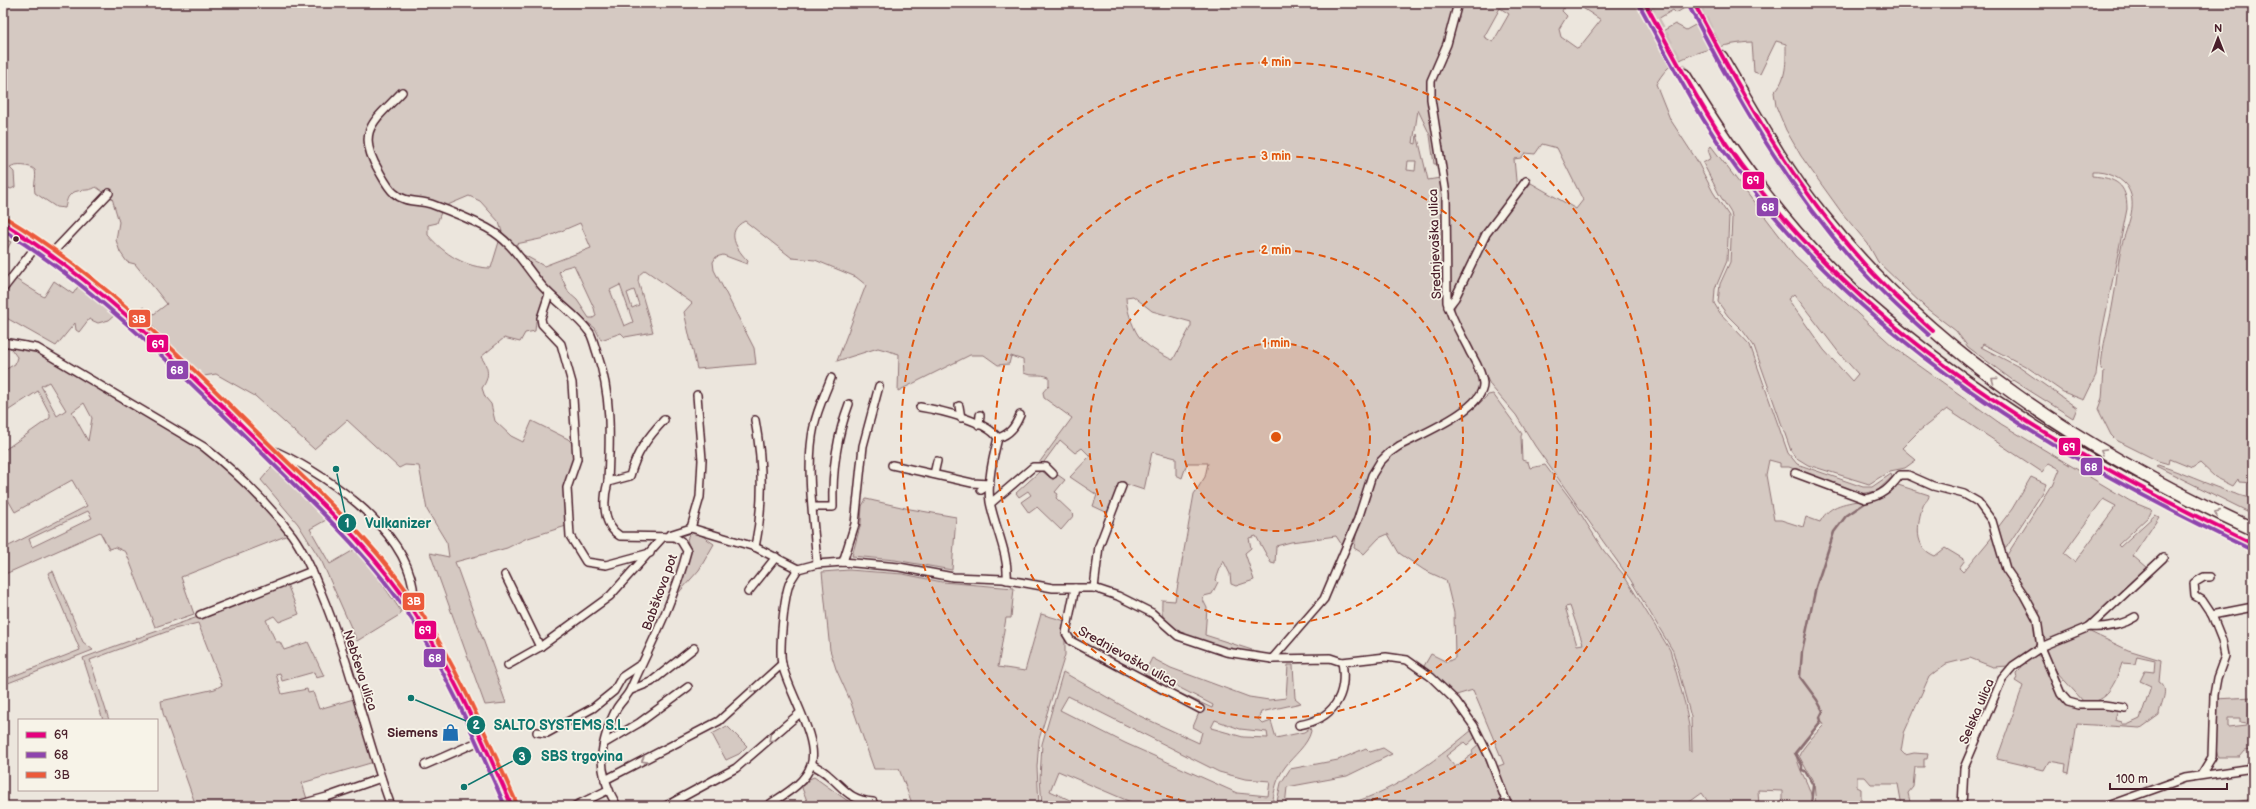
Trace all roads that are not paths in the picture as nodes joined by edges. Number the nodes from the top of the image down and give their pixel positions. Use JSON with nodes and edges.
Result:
{"nodes":[{"id":1,"x":1458,"y":3,"type":"edge"},
{"id":2,"x":1721,"y":57,"type":"tunnel mouth"},
{"id":3,"x":1684,"y":75,"type":"tunnel mouth"},
{"id":4,"x":402,"y":92,"type":"dead end"},
{"id":5,"x":1526,"y":181,"type":"dead end"},
{"id":6,"x":109,"y":193,"type":"dead end"},
{"id":7,"x":3,"y":223,"type":"edge"},
{"id":8,"x":38,"y":244,"type":"junction"},
{"id":9,"x":52,"y":253,"type":"junction"},
{"id":10,"x":3,"y":289,"type":"edge"},
{"id":11,"x":549,"y":294,"type":"junction"},
{"id":12,"x":1448,"y":307,"type":"junction"},
{"id":13,"x":3,"y":342,"type":"edge"},
{"id":14,"x":831,"y":378,"type":"dead end"},
{"id":15,"x":879,"y":386,"type":"dead end"},
{"id":16,"x":697,"y":395,"type":"dead end"},
{"id":17,"x":849,"y":404,"type":"dead end"},
{"id":18,"x":959,"y":406,"type":"dead end"},
{"id":19,"x":920,"y":407,"type":"dead end"},
{"id":20,"x":980,"y":415,"type":"dead end"},
{"id":21,"x":1020,"y":415,"type":"dead end"},
{"id":22,"x":961,"y":418,"type":"junction"},
{"id":23,"x":664,"y":420,"type":"dead end"},
{"id":24,"x":754,"y":420,"type":"dead end"},
{"id":25,"x":979,"y":426,"type":"junction"},
{"id":26,"x":998,"y":438,"type":"junction"},
{"id":27,"x":263,"y":446,"type":"junction"},
{"id":28,"x":937,"y":461,"type":"dead end"},
{"id":29,"x":892,"y":465,"type":"dead end"},
{"id":30,"x":1795,"y":473,"type":"dead end"},
{"id":31,"x":934,"y":474,"type":"junction"},
{"id":32,"x":1053,"y":474,"type":"dead end"},
{"id":33,"x":608,"y":482,"type":"junction"},
{"id":34,"x":990,"y":484,"type":"junction"},
{"id":35,"x":1122,"y":486,"type":"dead end"},
{"id":36,"x":981,"y":490,"type":"dead end"},
{"id":37,"x":991,"y":503,"type":"junction"},
{"id":38,"x":813,"y":507,"type":"junction"},
{"id":39,"x":691,"y":528,"type":"junction"},
{"id":40,"x":2253,"y":529,"type":"edge"},
{"id":41,"x":663,"y":537,"type":"junction"},
{"id":42,"x":2253,"y":544,"type":"edge"},
{"id":43,"x":755,"y":547,"type":"junction"},
{"id":44,"x":650,"y":553,"type":"junction"},
{"id":45,"x":776,"y":556,"type":"junction"},
{"id":46,"x":2163,"y":558,"type":"dead end"},
{"id":47,"x":843,"y":562,"type":"junction"},
{"id":48,"x":817,"y":564,"type":"junction"},
{"id":49,"x":798,"y":569,"type":"junction"},
{"id":50,"x":312,"y":571,"type":"junction"},
{"id":51,"x":505,"y":575,"type":"dead end"},
{"id":52,"x":2210,"y":577,"type":"dead end"},
{"id":53,"x":1007,"y":580,"type":"junction"},
{"id":54,"x":1076,"y":588,"type":"junction"},
{"id":55,"x":1094,"y":588,"type":"junction"},
{"id":56,"x":748,"y":592,"type":"dead end"},
{"id":57,"x":2253,"y":607,"type":"edge"},
{"id":58,"x":414,"y":612,"type":"junction"},
{"id":59,"x":200,"y":615,"type":"dead end"},
{"id":60,"x":2212,"y":615,"type":"junction"},
{"id":61,"x":2135,"y":617,"type":"dead end"},
{"id":62,"x":2089,"y":627,"type":"junction"},
{"id":63,"x":540,"y":647,"type":"junction"},
{"id":64,"x":2041,"y":647,"type":"junction"},
{"id":65,"x":694,"y":648,"type":"dead end"},
{"id":66,"x":1272,"y":659,"type":"junction"},
{"id":67,"x":1342,"y":662,"type":"junction"},
{"id":68,"x":640,"y":664,"type":"junction"},
{"id":69,"x":782,"y":664,"type":"junction"},
{"id":70,"x":508,"y":665,"type":"dead end"},
{"id":71,"x":688,"y":687,"type":"dead end"},
{"id":72,"x":631,"y":690,"type":"junction"},
{"id":73,"x":2125,"y":708,"type":"dead end"},
{"id":74,"x":1200,"y":709,"type":"dead end"},
{"id":75,"x":800,"y":713,"type":"junction"},
{"id":76,"x":1299,"y":725,"type":"dead end"},
{"id":77,"x":537,"y":732,"type":"dead end"},
{"id":78,"x":482,"y":740,"type":"junction"},
{"id":79,"x":604,"y":743,"type":"junction"},
{"id":80,"x":812,"y":764,"type":"junction"},
{"id":81,"x":425,"y":765,"type":"dead end"},
{"id":82,"x":2253,"y":768,"type":"edge"},
{"id":83,"x":2201,"y":775,"type":"junction"},
{"id":84,"x":381,"y":778,"type":"junction"},
{"id":85,"x":605,"y":780,"type":"junction"},
{"id":86,"x":608,"y":790,"type":"junction"},
{"id":87,"x":873,"y":802,"type":"dead end"},
{"id":88,"x":2126,"y":804,"type":"edge"},
{"id":89,"x":294,"y":806,"type":"edge"},
{"id":90,"x":391,"y":806,"type":"edge"},
{"id":91,"x":512,"y":806,"type":"edge"},
{"id":92,"x":575,"y":806,"type":"edge"},
{"id":93,"x":617,"y":806,"type":"edge"},
{"id":94,"x":666,"y":806,"type":"edge"},
{"id":95,"x":767,"y":806,"type":"edge"},
{"id":96,"x":1508,"y":806,"type":"edge"},
{"id":97,"x":1962,"y":806,"type":"edge"},
{"id":98,"x":2108,"y":806,"type":"edge"}],
"edges":[{"from":1,"to":12,"type":"street","name":"Srednjevaška ulica"},
{"from":40,"to":2,"type":"highway","one_way":true},
{"from":3,"to":42,"type":"highway"},
{"from":4,"to":11,"type":"street"},
{"from":5,"to":12,"type":"street"},
{"from":6,"to":9,"type":"street"},
{"from":7,"to":8,"type":"main road"},
{"from":8,"to":9,"type":"main road"},
{"from":8,"to":10,"type":"street"},
{"from":9,"to":27,"type":"main road"},
{"from":11,"to":33,"type":"street"},
{"from":11,"to":44,"type":"street","name":"Babškova pot"},
{"from":12,"to":66,"type":"street","name":"Srednjevaška ulica"},
{"from":13,"to":50,"type":"street","name":"Nebčeva ulica"},
{"from":14,"to":38,"type":"street"},
{"from":15,"to":47,"type":"street"},
{"from":16,"to":39,"type":"street"},
{"from":17,"to":38,"type":"street"},
{"from":18,"to":22,"type":"street"},
{"from":19,"to":22,"type":"street"},
{"from":20,"to":25,"type":"street"},
{"from":21,"to":26,"type":"street"},
{"from":22,"to":25,"type":"street"},
{"from":23,"to":33,"type":"street"},
{"from":24,"to":43,"type":"street"},
{"from":25,"to":26,"type":"street"},
{"from":26,"to":34,"type":"street"},
{"from":27,"to":58,"type":"main road"},
{"from":27,"to":58,"type":"street"},
{"from":28,"to":31,"type":"street"},
{"from":29,"to":31,"type":"street"},
{"from":30,"to":64,"type":"street"},
{"from":31,"to":34,"type":"street"},
{"from":32,"to":37,"type":"street"},
{"from":33,"to":41,"type":"street"},
{"from":34,"to":36,"type":"street"},
{"from":34,"to":37,"type":"street"},
{"from":35,"to":55,"type":"street"},
{"from":37,"to":53,"type":"street"},
{"from":38,"to":48,"type":"street"},
{"from":39,"to":41,"type":"street"},
{"from":39,"to":43,"type":"street"},
{"from":41,"to":44,"type":"street","name":"Babškova pot"},
{"from":41,"to":68,"type":"street","name":"Babškova pot"},
{"from":43,"to":45,"type":"street"},
{"from":44,"to":63,"type":"street","name":"Babškova pot"},
{"from":45,"to":49,"type":"street"},
{"from":45,"to":56,"type":"street"},
{"from":46,"to":62,"type":"street"},
{"from":47,"to":48,"type":"street"},
{"from":47,"to":53,"type":"street"},
{"from":48,"to":49,"type":"street"},
{"from":49,"to":69,"type":"street"},
{"from":50,"to":59,"type":"street"},
{"from":50,"to":84,"type":"street","name":"Nebčeva ulica"},
{"from":51,"to":63,"type":"street"},
{"from":52,"to":60,"type":"street"},
{"from":53,"to":54,"type":"street"},
{"from":54,"to":55,"type":"street"},
{"from":54,"to":74,"type":"street","name":"Srednjevaška ulica"},
{"from":55,"to":66,"type":"street"},
{"from":57,"to":60,"type":"street"},
{"from":58,"to":78,"type":"main road"},
{"from":60,"to":83,"type":"street"},
{"from":61,"to":62,"type":"street"},
{"from":62,"to":64,"type":"street","name":"Selska ulica"},
{"from":63,"to":70,"type":"street","name":"Babškova pot"},
{"from":64,"to":73,"type":"street"},
{"from":64,"to":97,"type":"street","name":"Selska ulica"},
{"from":65,"to":72,"type":"street"},
{"from":66,"to":67,"type":"street"},
{"from":67,"to":76,"type":"street"},
{"from":67,"to":96,"type":"street"},
{"from":68,"to":72,"type":"street","name":"Babškova pot"},
{"from":68,"to":77,"type":"street","name":"Babškova pot"},
{"from":69,"to":75,"type":"street"},
{"from":69,"to":85,"type":"street","one_way":true},
{"from":71,"to":79,"type":"street"},
{"from":72,"to":79,"type":"street","name":"Babškova pot"},
{"from":75,"to":80,"type":"street"},
{"from":75,"to":94,"type":"street","one_way":true},
{"from":78,"to":81,"type":"street"},
{"from":78,"to":91,"type":"main road"},
{"from":79,"to":85,"type":"street","name":"Babškova pot"},
{"from":80,"to":87,"type":"street"},
{"from":80,"to":95,"type":"street"},
{"from":82,"to":83,"type":"street"},
{"from":83,"to":88,"type":"street"},
{"from":84,"to":89,"type":"street"},
{"from":84,"to":90,"type":"street","name":"Nebčeva ulica"},
{"from":85,"to":86,"type":"street","name":"Babškova pot"},
{"from":86,"to":92,"type":"street"},
{"from":86,"to":93,"type":"street","name":"Babškova pot"},
{"from":88,"to":98,"type":"street"}]}
